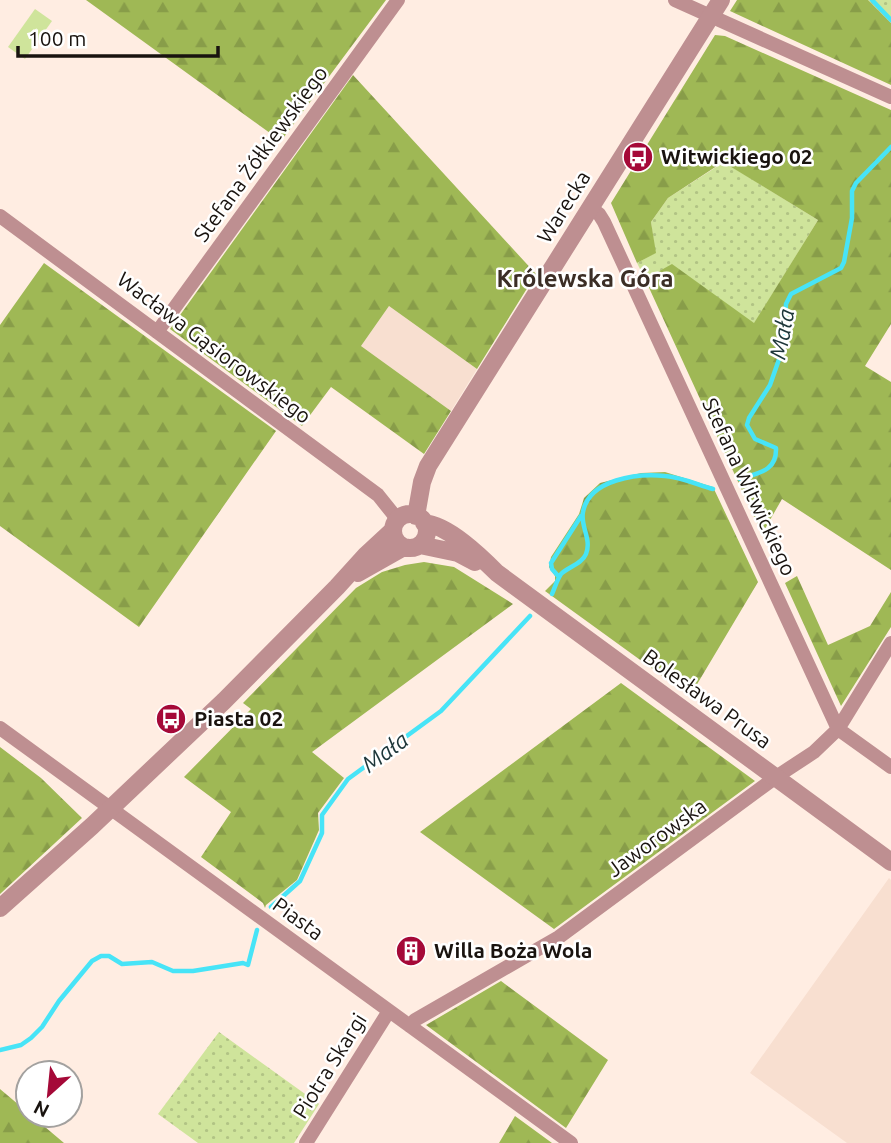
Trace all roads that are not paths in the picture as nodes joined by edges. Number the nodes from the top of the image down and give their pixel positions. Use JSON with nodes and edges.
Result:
{"nodes":[{"id":1,"x":398,"y":0,"type":"edge"},
{"id":2,"x":675,"y":0,"type":"edge"},
{"id":3,"x":721,"y":0,"type":"edge"},
{"id":4,"x":711,"y":16,"type":"junction"},
{"id":5,"x":891,"y":97,"type":"edge"},
{"id":6,"x":591,"y":208,"type":"junction"},
{"id":7,"x":0,"y":216,"type":"edge"},
{"id":8,"x":156,"y":332,"type":"junction"},
{"id":9,"x":408,"y":522,"type":"junction"},
{"id":10,"x":412,"y":546,"type":"junction"},
{"id":11,"x":497,"y":573,"type":"junction"},
{"id":12,"x":337,"y":587,"type":"junction"},
{"id":13,"x":891,"y":643,"type":"edge"},
{"id":14,"x":0,"y":729,"type":"edge"},
{"id":15,"x":838,"y":729,"type":"junction"},
{"id":16,"x":891,"y":767,"type":"edge"},
{"id":17,"x":776,"y":777,"type":"junction"},
{"id":18,"x":110,"y":808,"type":"junction"},
{"id":19,"x":891,"y":862,"type":"edge"},
{"id":20,"x":0,"y":908,"type":"edge"},
{"id":21,"x":389,"y":1011,"type":"junction"},
{"id":22,"x":410,"y":1026,"type":"junction"},
{"id":23,"x":306,"y":1143,"type":"edge"},
{"id":24,"x":572,"y":1143,"type":"edge"}],
"edges":[{"from":1,"to":8,"type":"street","name":"Stefana Żółkiewskiego"},
{"from":2,"to":4,"type":"street"},
{"from":3,"to":4,"type":"street","name":"Warecka"},
{"from":4,"to":5,"type":"street"},
{"from":4,"to":6,"type":"street","name":"Warecka"},
{"from":6,"to":9,"type":"street","name":"Warecka"},
{"from":6,"to":15,"type":"street","name":"Stefana Witwickiego"},
{"from":7,"to":8,"type":"street","name":"Wacława Gąsiorowskiego"},
{"from":8,"to":9,"type":"street","name":"Wacława Gąsiorowskiego"},
{"from":9,"to":10,"type":"street"},
{"from":9,"to":10,"type":"street","name":"Warecka"},
{"from":9,"to":11,"type":"street","name":"Bolesława Prusa"},
{"from":9,"to":12,"type":"street"},
{"from":10,"to":11,"type":"street","name":"Bolesława Prusa"},
{"from":10,"to":12,"type":"street"},
{"from":11,"to":17,"type":"street","name":"Bolesława Prusa"},
{"from":12,"to":18,"type":"street"},
{"from":13,"to":15,"type":"street","name":"Jaworowska"},
{"from":14,"to":18,"type":"street","name":"Piasta"},
{"from":15,"to":16,"type":"street","name":"Stefana Witwickiego"},
{"from":15,"to":17,"type":"street","name":"Jaworowska"},
{"from":17,"to":19,"type":"street","name":"Bolesława Prusa"},
{"from":17,"to":22,"type":"street","name":"Jaworowska"},
{"from":18,"to":20,"type":"street"},
{"from":18,"to":21,"type":"street","name":"Piasta"},
{"from":21,"to":22,"type":"street","name":"Piasta"},
{"from":21,"to":23,"type":"street","name":"Piotra Skargi"},
{"from":22,"to":24,"type":"street","name":"Piasta"}]}
